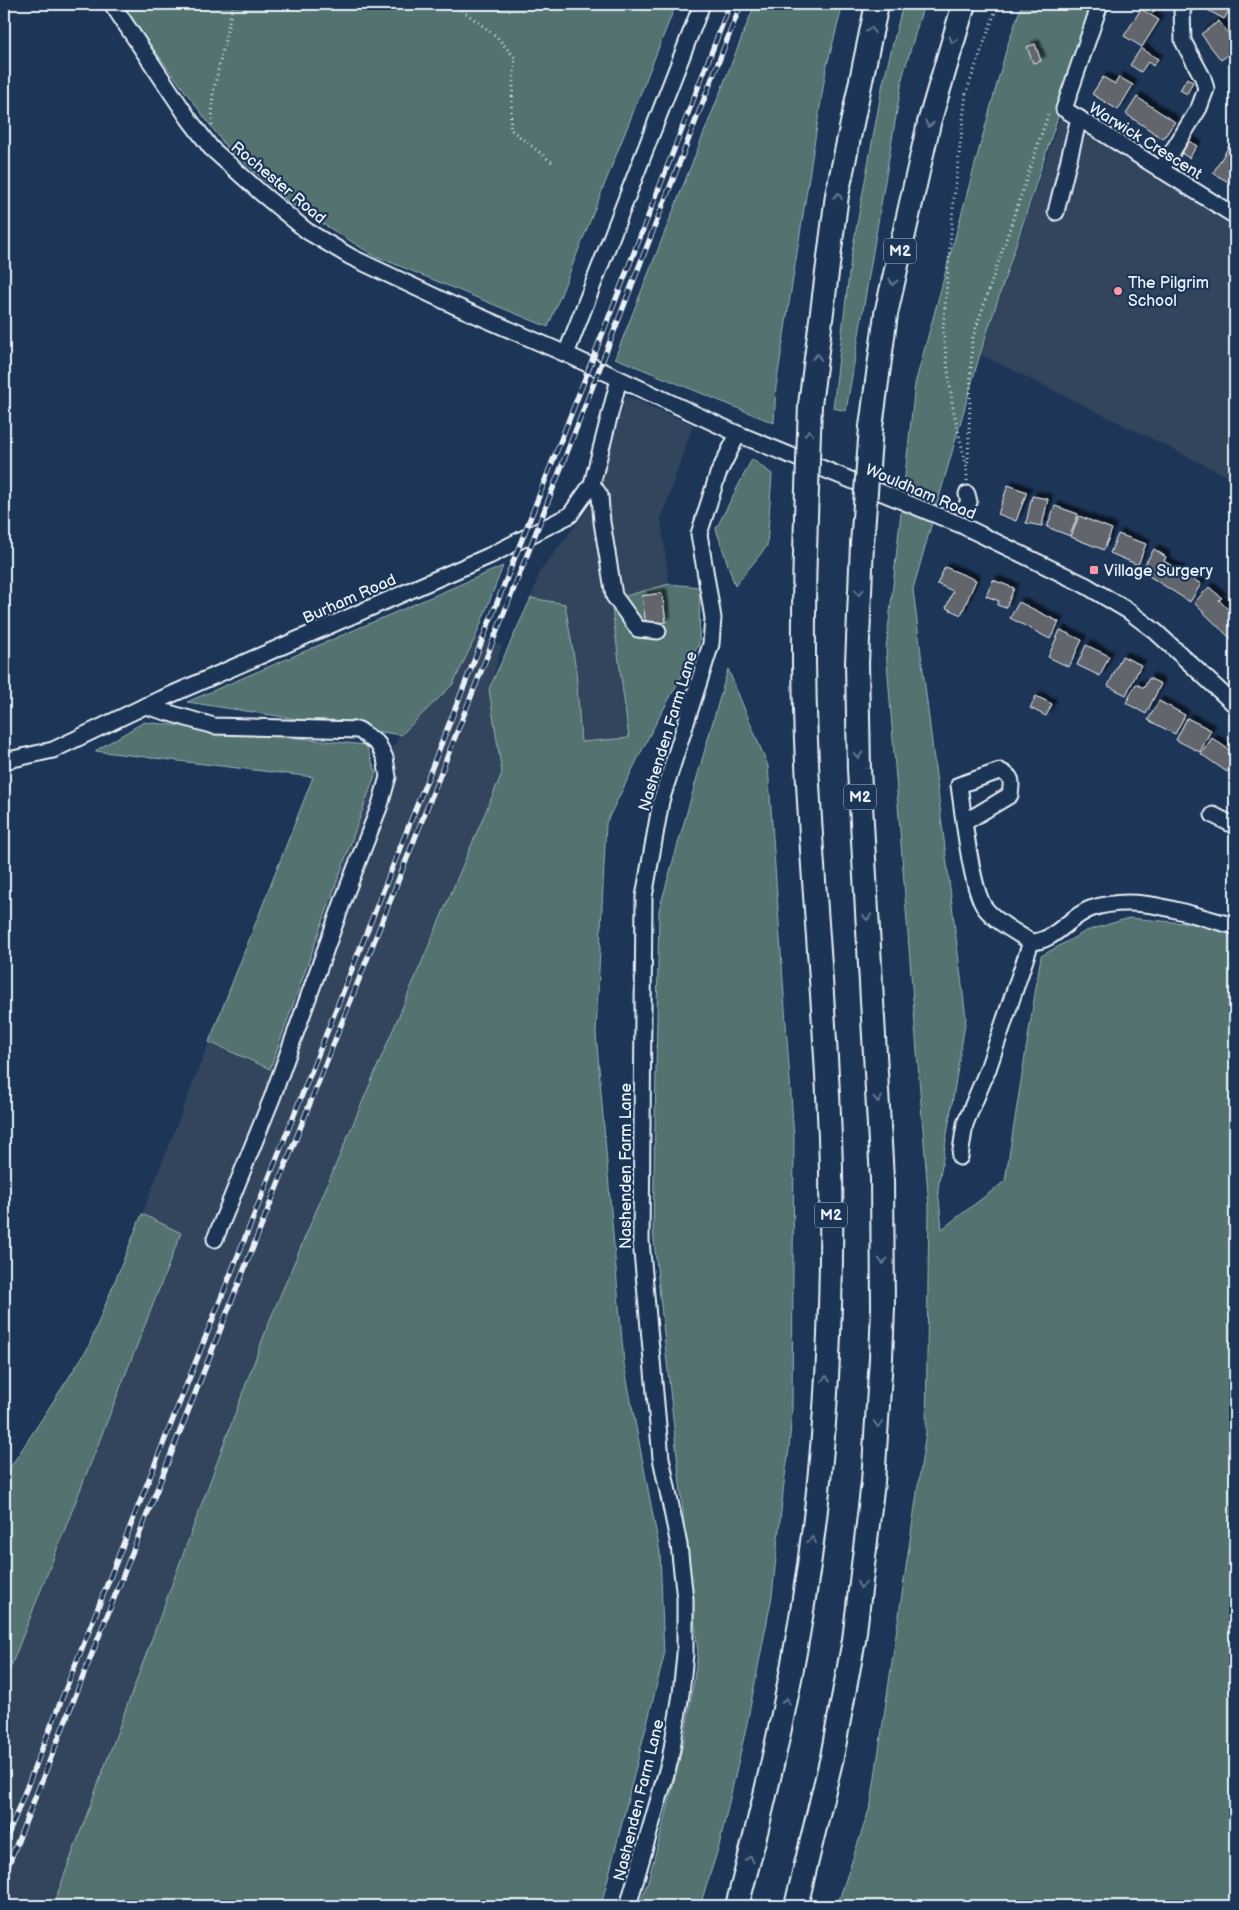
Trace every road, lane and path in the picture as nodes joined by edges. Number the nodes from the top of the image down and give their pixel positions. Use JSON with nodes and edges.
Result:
{"nodes":[{"id":1,"x":112,"y":4,"type":"edge"},
{"id":2,"x":233,"y":4,"type":"edge"},
{"id":3,"x":454,"y":4,"type":"edge"},
{"id":4,"x":702,"y":4,"type":"edge"},
{"id":5,"x":877,"y":4,"type":"edge"},
{"id":6,"x":964,"y":4,"type":"edge"},
{"id":7,"x":998,"y":4,"type":"edge"},
{"id":8,"x":1100,"y":4,"type":"edge"},
{"id":9,"x":1186,"y":4,"type":"edge"},
{"id":10,"x":1058,"y":108,"type":"junction"},
{"id":11,"x":1078,"y":118,"type":"junction"},
{"id":12,"x":211,"y":148,"type":"junction"},
{"id":13,"x":553,"y":163,"type":"dead end"},
{"id":14,"x":1161,"y":170,"type":"junction"},
{"id":15,"x":1056,"y":212,"type":"dead end"},
{"id":16,"x":1235,"y":216,"type":"edge"},
{"id":17,"x":566,"y":354,"type":"junction"},
{"id":18,"x":619,"y":379,"type":"junction"},
{"id":19,"x":738,"y":434,"type":"junction"},
{"id":20,"x":967,"y":469,"type":"junction"},
{"id":21,"x":592,"y":484,"type":"junction"},
{"id":22,"x":966,"y":501,"type":"dead end"},
{"id":23,"x":658,"y":630,"type":"dead end"},
{"id":24,"x":1235,"y":673,"type":"edge"},
{"id":25,"x":1232,"y":694,"type":"edge"},
{"id":26,"x":146,"y":706,"type":"junction"},
{"id":27,"x":4,"y":761,"type":"edge"},
{"id":28,"x":1213,"y":815,"type":"dead end"},
{"id":29,"x":965,"y":822,"type":"dead end"},
{"id":30,"x":1235,"y":826,"type":"edge"},
{"id":31,"x":1235,"y":926,"type":"edge"},
{"id":32,"x":1031,"y":942,"type":"junction"},
{"id":33,"x":960,"y":1157,"type":"dead end"},
{"id":34,"x":216,"y":1239,"type":"dead end"},
{"id":35,"x":628,"y":1906,"type":"edge"},
{"id":36,"x":737,"y":1906,"type":"edge"},
{"id":37,"x":796,"y":1906,"type":"edge"}],
"edges":[{"from":1,"to":12,"type":"street","name":"Rochester Road"},
{"from":2,"to":12,"type":"path"},
{"from":3,"to":13,"type":"path"},
{"from":4,"to":17,"type":"street"},
{"from":36,"to":5,"type":"highway","number":"M2","one_way":true,"bridge":true},
{"from":6,"to":37,"type":"highway","number":"M2","one_way":true,"bridge":true},
{"from":7,"to":20,"type":"path"},
{"from":8,"to":10,"type":"street"},
{"from":9,"to":14,"type":"street"},
{"from":10,"to":11,"type":"street","name":"Warwick Crescent"},
{"from":10,"to":20,"type":"path"},
{"from":11,"to":14,"type":"street","name":"Warwick Crescent"},
{"from":11,"to":15,"type":"street"},
{"from":12,"to":17,"type":"street","name":"Rochester Road"},
{"from":14,"to":16,"type":"street","name":"Warwick Crescent"},
{"from":17,"to":18,"type":"street","name":"Wouldham Road"},
{"from":18,"to":19,"type":"street","name":"Wouldham Road"},
{"from":18,"to":21,"type":"street","name":"Burham Road"},
{"from":19,"to":25,"type":"street","name":"Wouldham Road"},
{"from":19,"to":35,"type":"street","name":"Nashenden Farm Lane"},
{"from":20,"to":22,"type":"path"},
{"from":21,"to":23,"type":"street"},
{"from":21,"to":26,"type":"street","name":"Burham Road"},
{"from":24,"to":25,"type":"path"},
{"from":26,"to":27,"type":"street","name":"Burham Road"},
{"from":26,"to":34,"type":"street"},
{"from":28,"to":30,"type":"street"},
{"from":29,"to":32,"type":"street"},
{"from":31,"to":32,"type":"street"},
{"from":32,"to":33,"type":"street"}]}
